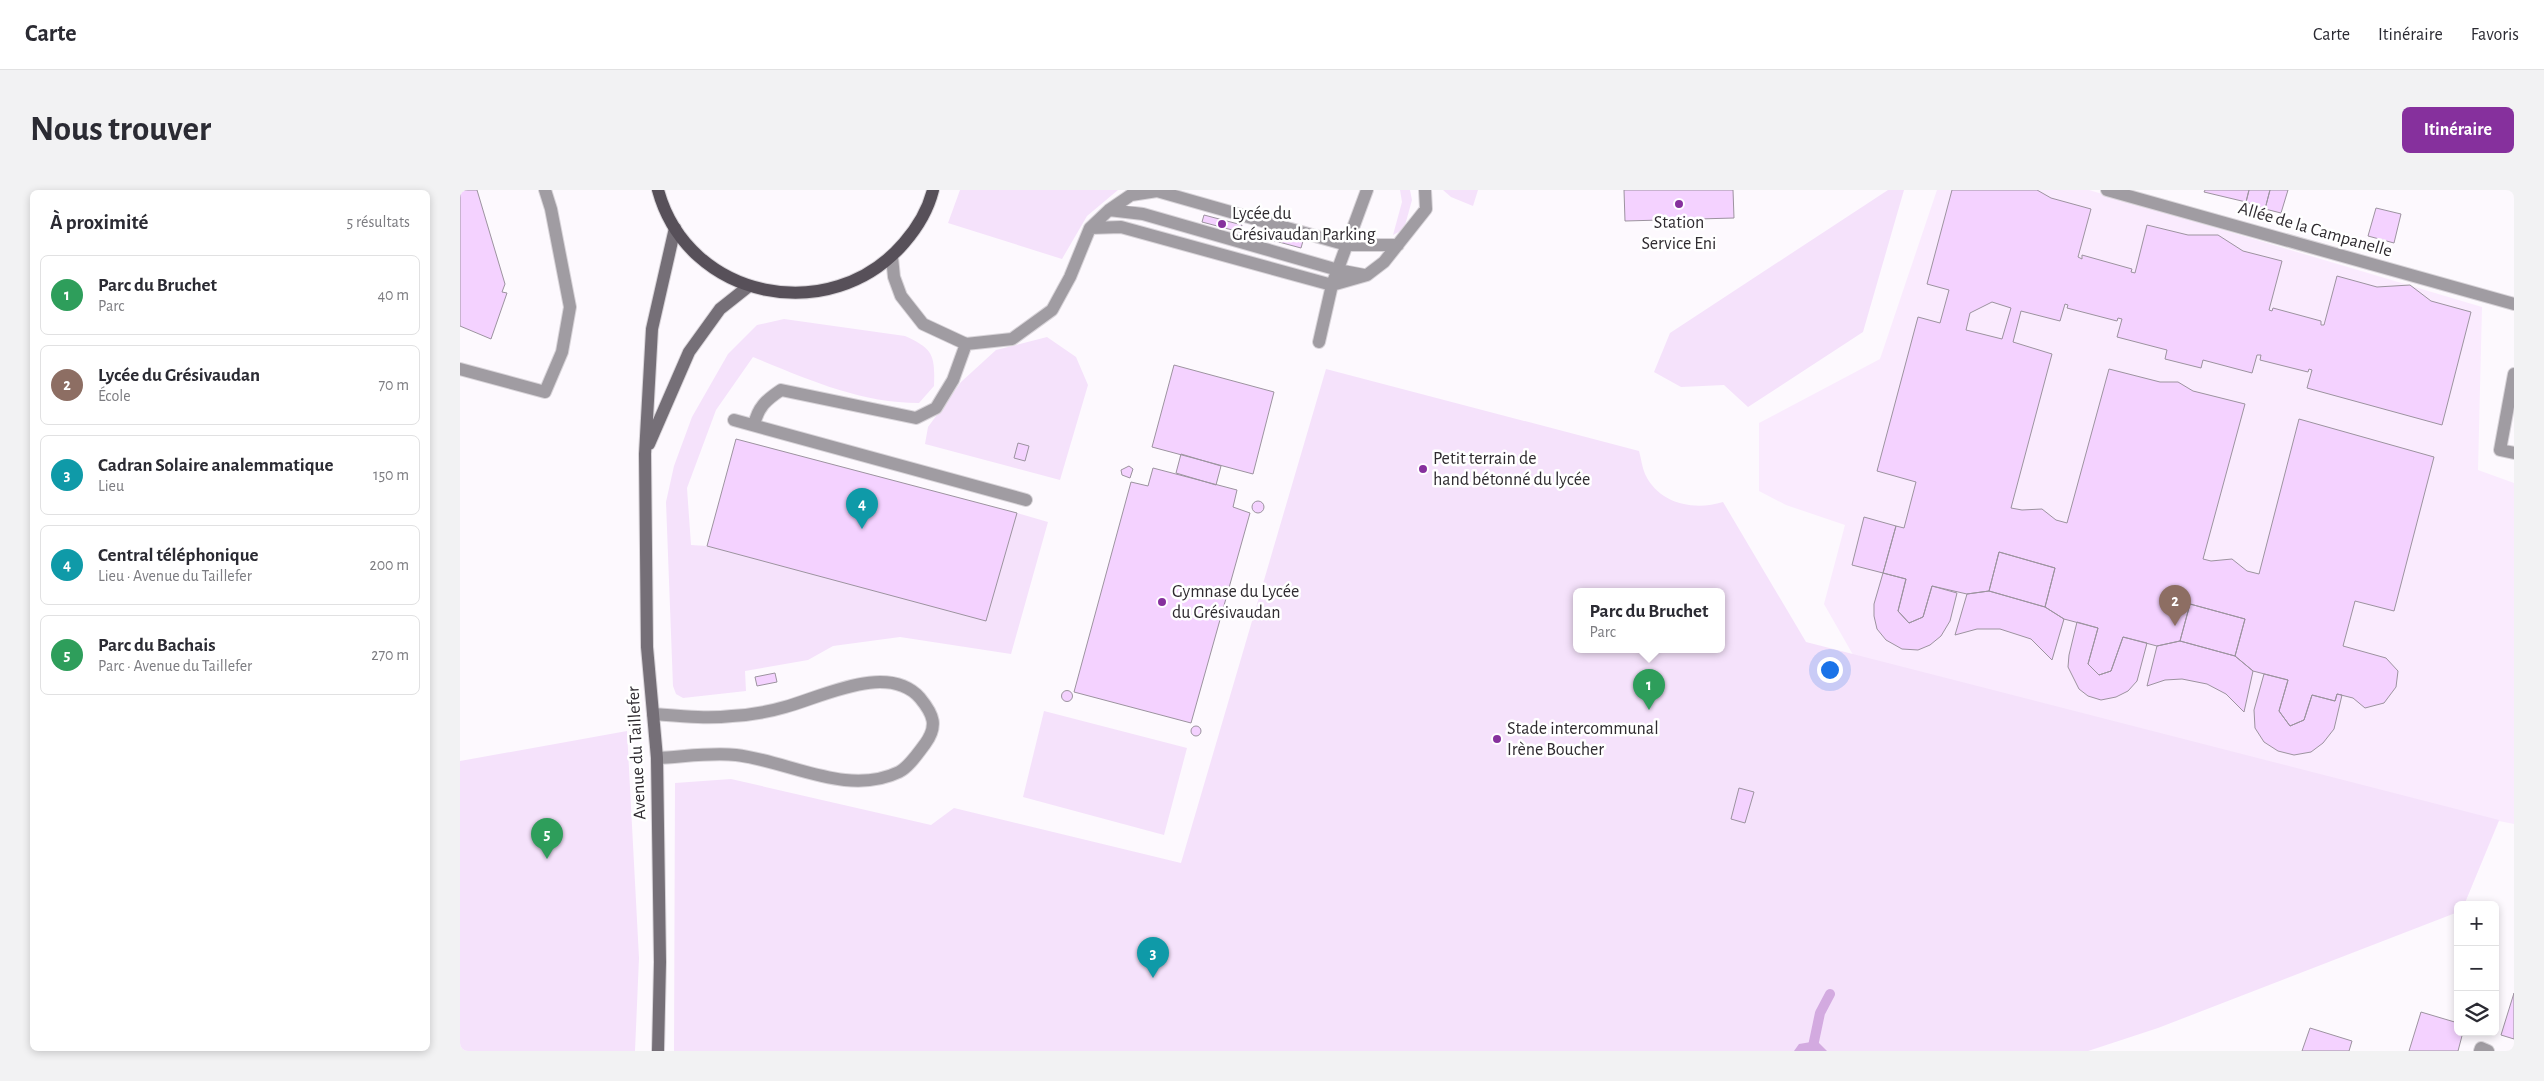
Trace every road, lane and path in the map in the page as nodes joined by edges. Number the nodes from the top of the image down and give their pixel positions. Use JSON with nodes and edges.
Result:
{"nodes":[{"id":1,"x":545,"y":190,"type":"edge"},
{"id":2,"x":658,"y":190,"type":"edge"},
{"id":3,"x":933,"y":190,"type":"edge"},
{"id":4,"x":1367,"y":190,"type":"edge"},
{"id":5,"x":1425,"y":190,"type":"edge"},
{"id":6,"x":2107,"y":190,"type":"edge"},
{"id":7,"x":1160,"y":191,"type":"edge"},
{"id":8,"x":1109,"y":210,"type":"junction"},
{"id":9,"x":675,"y":228,"type":"junction"},
{"id":10,"x":1090,"y":228,"type":"junction"},
{"id":11,"x":1347,"y":245,"type":"junction"},
{"id":12,"x":1398,"y":245,"type":"junction"},
{"id":13,"x":892,"y":257,"type":"junction"},
{"id":14,"x":1338,"y":270,"type":"junction"},
{"id":15,"x":1367,"y":276,"type":"junction"},
{"id":16,"x":1332,"y":285,"type":"junction"},
{"id":17,"x":749,"y":286,"type":"junction"},
{"id":18,"x":2514,"y":304,"type":"edge"},
{"id":19,"x":1319,"y":342,"type":"dead end"},
{"id":20,"x":966,"y":344,"type":"junction"},
{"id":21,"x":460,"y":369,"type":"edge"},
{"id":22,"x":2514,"y":374,"type":"edge"},
{"id":23,"x":734,"y":420,"type":"dead end"},
{"id":24,"x":754,"y":425,"type":"junction"},
{"id":25,"x":2514,"y":453,"type":"edge"},
{"id":26,"x":645,"y":454,"type":"junction"},
{"id":27,"x":1026,"y":500,"type":"dead end"},
{"id":28,"x":653,"y":714,"type":"junction"},
{"id":29,"x":657,"y":758,"type":"junction"},
{"id":30,"x":658,"y":1051,"type":"edge"},
{"id":31,"x":2480,"y":1051,"type":"edge"},
{"id":32,"x":2488,"y":1051,"type":"edge"}],
"edges":[{"from":1,"to":21,"type":"street"},
{"from":2,"to":9,"type":"main road"},
{"from":3,"to":13,"type":"main road"},
{"from":4,"to":11,"type":"street"},
{"from":5,"to":12,"type":"street"},
{"from":6,"to":18,"type":"street","name":"Allée de la Campanelle"},
{"from":7,"to":8,"type":"street"},
{"from":7,"to":11,"type":"street"},
{"from":8,"to":10,"type":"street"},
{"from":8,"to":14,"type":"street"},
{"from":9,"to":17,"type":"main road"},
{"from":9,"to":26,"type":"main road","name":"Avenue du Taillefer"},
{"from":10,"to":16,"type":"street"},
{"from":10,"to":20,"type":"street"},
{"from":11,"to":12,"type":"street"},
{"from":11,"to":14,"type":"street"},
{"from":12,"to":15,"type":"street"},
{"from":13,"to":17,"type":"main road"},
{"from":13,"to":20,"type":"street"},
{"from":14,"to":15,"type":"street"},
{"from":14,"to":16,"type":"street"},
{"from":15,"to":16,"type":"street"},
{"from":16,"to":19,"type":"street"},
{"from":17,"to":26,"type":"main road","name":"Avenue du Taillefer"},
{"from":20,"to":24,"type":"street"},
{"from":22,"to":25,"type":"street"},
{"from":23,"to":24,"type":"street"},
{"from":24,"to":27,"type":"street"},
{"from":26,"to":28,"type":"main road","name":"Avenue du Taillefer"},
{"from":28,"to":29,"type":"main road","name":"Avenue du Taillefer"},
{"from":28,"to":29,"type":"street"},
{"from":29,"to":30,"type":"main road","name":"Avenue du Taillefer"},
{"from":31,"to":32,"type":"street"}]}
